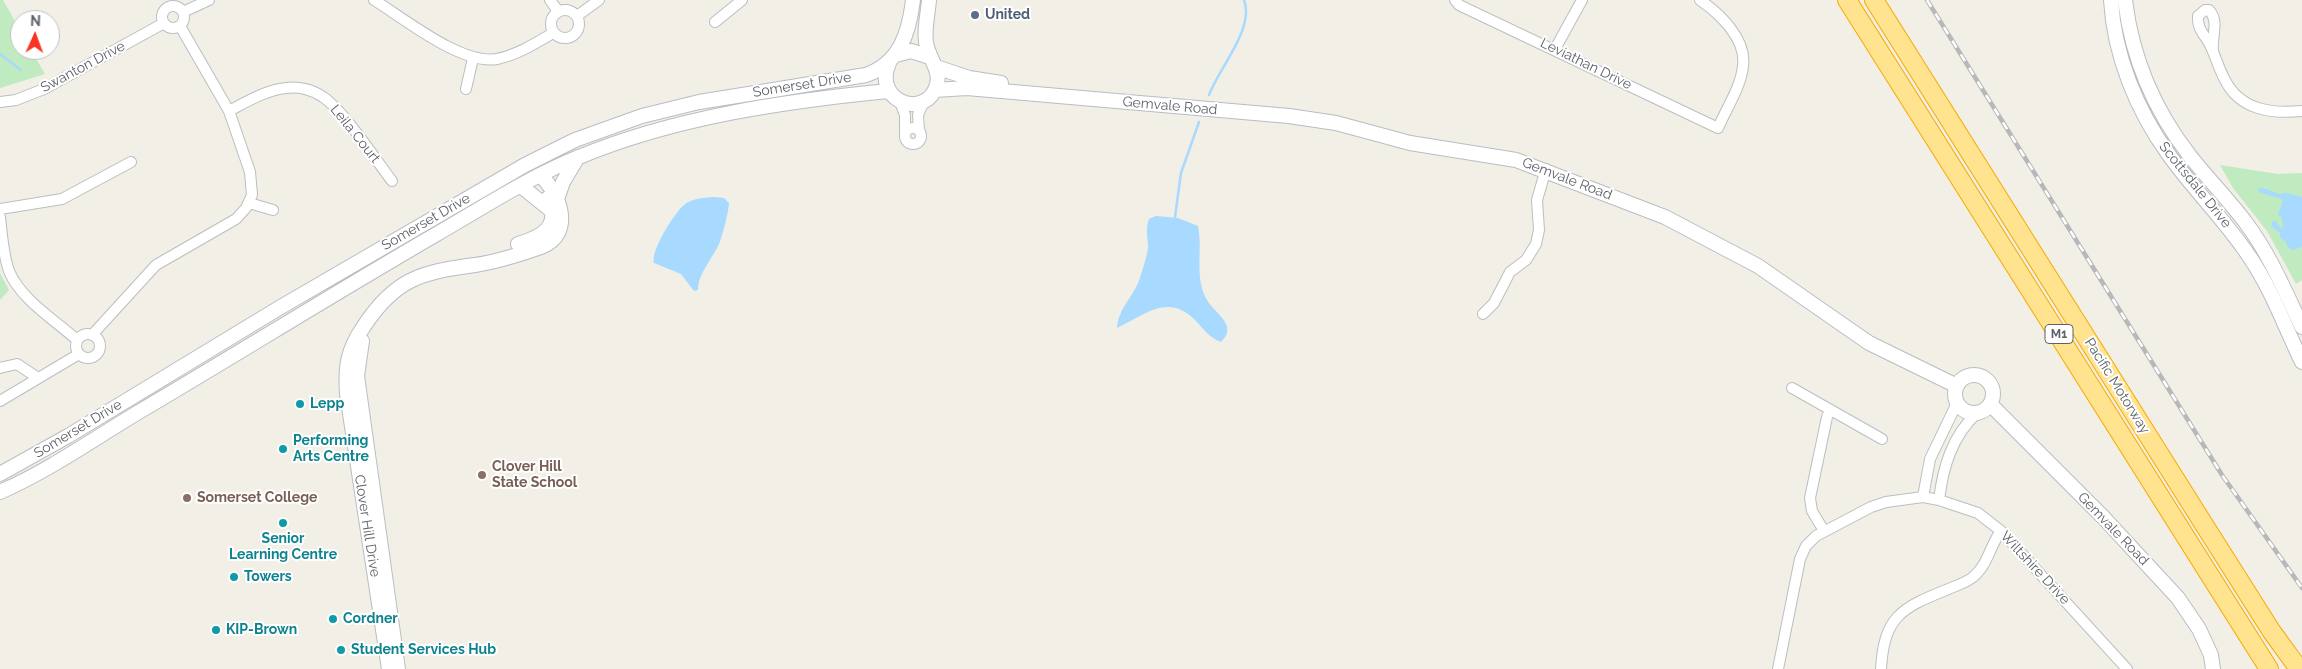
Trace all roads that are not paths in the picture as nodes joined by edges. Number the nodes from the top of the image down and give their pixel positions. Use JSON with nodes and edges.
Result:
{"nodes":[{"id":1,"x":209,"y":0,"type":"edge"},
{"id":2,"x":374,"y":0,"type":"edge"},
{"id":3,"x":550,"y":0,"type":"edge"},
{"id":4,"x":599,"y":0,"type":"edge"},
{"id":5,"x":742,"y":0,"type":"edge"},
{"id":6,"x":913,"y":0,"type":"edge"},
{"id":7,"x":929,"y":0,"type":"edge"},
{"id":8,"x":1455,"y":0,"type":"edge"},
{"id":9,"x":1582,"y":0,"type":"edge"},
{"id":10,"x":1700,"y":0,"type":"edge"},
{"id":11,"x":1847,"y":0,"type":"edge"},
{"id":12,"x":1874,"y":0,"type":"edge"},
{"id":13,"x":2111,"y":0,"type":"edge"},
{"id":14,"x":2125,"y":0,"type":"edge"},
{"id":15,"x":558,"y":11,"type":"junction"},
{"id":16,"x":183,"y":12,"type":"junction"},
{"id":17,"x":577,"y":16,"type":"junction"},
{"id":18,"x":715,"y":22,"type":"dead end"},
{"id":19,"x":164,"y":23,"type":"junction"},
{"id":20,"x":180,"y":26,"type":"junction"},
{"id":21,"x":553,"y":33,"type":"junction"},
{"id":22,"x":1555,"y":49,"type":"junction"},
{"id":23,"x":2213,"y":51,"type":"dead end"},
{"id":24,"x":473,"y":58,"type":"junction"},
{"id":25,"x":892,"y":59,"type":"junction"},
{"id":26,"x":933,"y":62,"type":"junction"},
{"id":27,"x":466,"y":89,"type":"dead end"},
{"id":28,"x":935,"y":90,"type":"junction"},
{"id":29,"x":888,"y":91,"type":"junction"},
{"id":30,"x":1072,"y":97,"type":"junction"},
{"id":31,"x":924,"y":101,"type":"junction"},
{"id":32,"x":0,"y":102,"type":"edge"},
{"id":33,"x":900,"y":102,"type":"junction"},
{"id":34,"x":229,"y":111,"type":"junction"},
{"id":35,"x":2302,"y":111,"type":"edge"},
{"id":36,"x":919,"y":131,"type":"junction"},
{"id":37,"x":906,"y":132,"type":"junction"},
{"id":38,"x":578,"y":157,"type":"junction"},
{"id":39,"x":532,"y":161,"type":"junction"},
{"id":40,"x":131,"y":162,"type":"dead end"},
{"id":41,"x":1546,"y":170,"type":"junction"},
{"id":42,"x":540,"y":175,"type":"junction"},
{"id":43,"x":392,"y":181,"type":"dead end"},
{"id":44,"x":521,"y":186,"type":"junction"},
{"id":45,"x":249,"y":203,"type":"junction"},
{"id":46,"x":555,"y":205,"type":"junction"},
{"id":47,"x":0,"y":210,"type":"edge"},
{"id":48,"x":273,"y":210,"type":"dead end"},
{"id":49,"x":0,"y":217,"type":"edge"},
{"id":50,"x":1483,"y":314,"type":"dead end"},
{"id":51,"x":2302,"y":327,"type":"edge"},
{"id":52,"x":363,"y":328,"type":"junction"},
{"id":53,"x":92,"y":335,"type":"junction"},
{"id":54,"x":78,"y":340,"type":"junction"},
{"id":55,"x":79,"y":354,"type":"junction"},
{"id":56,"x":2302,"y":362,"type":"edge"},
{"id":57,"x":0,"y":368,"type":"edge"},
{"id":58,"x":38,"y":378,"type":"junction"},
{"id":59,"x":1957,"y":386,"type":"junction"},
{"id":60,"x":1792,"y":388,"type":"dead end"},
{"id":61,"x":0,"y":401,"type":"edge"},
{"id":62,"x":1957,"y":403,"type":"junction"},
{"id":63,"x":1990,"y":404,"type":"junction"},
{"id":64,"x":1830,"y":410,"type":"junction"},
{"id":65,"x":1977,"y":413,"type":"junction"},
{"id":66,"x":1882,"y":439,"type":"dead end"},
{"id":67,"x":0,"y":474,"type":"edge"},
{"id":68,"x":0,"y":492,"type":"edge"},
{"id":69,"x":1923,"y":497,"type":"junction"},
{"id":70,"x":1939,"y":500,"type":"junction"},
{"id":71,"x":1824,"y":531,"type":"junction"},
{"id":72,"x":2001,"y":531,"type":"junction"},
{"id":73,"x":389,"y":669,"type":"edge"},
{"id":74,"x":398,"y":669,"type":"edge"},
{"id":75,"x":1778,"y":669,"type":"edge"},
{"id":76,"x":1881,"y":669,"type":"edge"},
{"id":77,"x":2127,"y":669,"type":"edge"},
{"id":78,"x":2213,"y":669,"type":"edge"},
{"id":79,"x":2269,"y":669,"type":"edge"},
{"id":80,"x":2299,"y":669,"type":"edge"}],
"edges":[{"from":1,"to":16,"type":"street","name":"Swanton Drive"},
{"from":2,"to":24,"type":"street"},
{"from":3,"to":15,"type":"street"},
{"from":4,"to":17,"type":"street"},
{"from":5,"to":18,"type":"street"},
{"from":6,"to":25,"type":"main road"},
{"from":7,"to":26,"type":"main road"},
{"from":8,"to":22,"type":"street","name":"Leviathan Drive"},
{"from":9,"to":22,"type":"street"},
{"from":10,"to":22,"type":"street","name":"Leviathan Drive"},
{"from":11,"to":79,"type":"highway","name":"Pacific Motorway","number":"M1"},
{"from":12,"to":80,"type":"highway","name":"Pacific Motorway","number":"M1"},
{"from":13,"to":56,"type":"main road","name":"Scottsdale Drive"},
{"from":14,"to":51,"type":"main road","name":"Scottsdale Drive"},
{"from":15,"to":17,"type":"street"},
{"from":15,"to":21,"type":"street"},
{"from":16,"to":19,"type":"street","name":"Swanton Drive"},
{"from":16,"to":20,"type":"street"},
{"from":17,"to":21,"type":"street"},
{"from":19,"to":20,"type":"street"},
{"from":19,"to":32,"type":"street","name":"Swanton Drive"},
{"from":20,"to":34,"type":"street"},
{"from":21,"to":24,"type":"street"},
{"from":23,"to":35,"type":"street"},
{"from":24,"to":27,"type":"street"},
{"from":25,"to":26,"type":"main road","name":"Somerset Drive"},
{"from":25,"to":29,"type":"main road"},
{"from":25,"to":39,"type":"main road","name":"Somerset Drive"},
{"from":26,"to":28,"type":"main road"},
{"from":26,"to":30,"type":"main road","name":"Gemvale Road"},
{"from":28,"to":30,"type":"main road","name":"Gemvale Road"},
{"from":28,"to":31,"type":"main road"},
{"from":29,"to":33,"type":"main road"},
{"from":29,"to":38,"type":"main road","name":"Somerset Drive"},
{"from":30,"to":41,"type":"main road","name":"Gemvale Road"},
{"from":31,"to":33,"type":"main road"},
{"from":31,"to":36,"type":"street"},
{"from":33,"to":37,"type":"street"},
{"from":34,"to":43,"type":"street","name":"Leila Court"},
{"from":34,"to":45,"type":"street"},
{"from":36,"to":37,"type":"street"},
{"from":36,"to":37,"type":"street"},
{"from":38,"to":42,"type":"main road","name":"Somerset Drive"},
{"from":38,"to":46,"type":"main road","name":"Clover Hill Drive"},
{"from":39,"to":42,"type":"main road"},
{"from":39,"to":67,"type":"main road","name":"Somerset Drive"},
{"from":40,"to":47,"type":"street"},
{"from":41,"to":50,"type":"street"},
{"from":41,"to":59,"type":"main road","name":"Gemvale Road"},
{"from":42,"to":44,"type":"main road","name":"Somerset Drive"},
{"from":42,"to":46,"type":"main road"},
{"from":44,"to":46,"type":"main road"},
{"from":44,"to":68,"type":"main road","name":"Somerset Drive"},
{"from":45,"to":48,"type":"street"},
{"from":45,"to":53,"type":"street"},
{"from":46,"to":52,"type":"main road","name":"Clover Hill Drive"},
{"from":49,"to":54,"type":"street"},
{"from":52,"to":73,"type":"main road","name":"Clover Hill Drive"},
{"from":52,"to":74,"type":"main road","name":"Clover Hill Drive"},
{"from":53,"to":54,"type":"street"},
{"from":53,"to":55,"type":"street"},
{"from":54,"to":55,"type":"street"},
{"from":55,"to":58,"type":"street"},
{"from":57,"to":58,"type":"street"},
{"from":58,"to":61,"type":"street"},
{"from":59,"to":62,"type":"main road"},
{"from":59,"to":63,"type":"main road"},
{"from":60,"to":64,"type":"street"},
{"from":62,"to":65,"type":"main road"},
{"from":62,"to":69,"type":"street"},
{"from":63,"to":65,"type":"main road"},
{"from":63,"to":78,"type":"main road","name":"Gemvale Road"},
{"from":64,"to":66,"type":"street"},
{"from":64,"to":71,"type":"street"},
{"from":65,"to":70,"type":"street"},
{"from":69,"to":70,"type":"street","name":"Wiltshire Drive"},
{"from":69,"to":71,"type":"street","name":"Wiltshire Drive"},
{"from":70,"to":72,"type":"street","name":"Wiltshire Drive"},
{"from":71,"to":75,"type":"street","name":"Wiltshire Drive"},
{"from":72,"to":76,"type":"street"},
{"from":72,"to":77,"type":"street","name":"Wiltshire Drive"}]}
